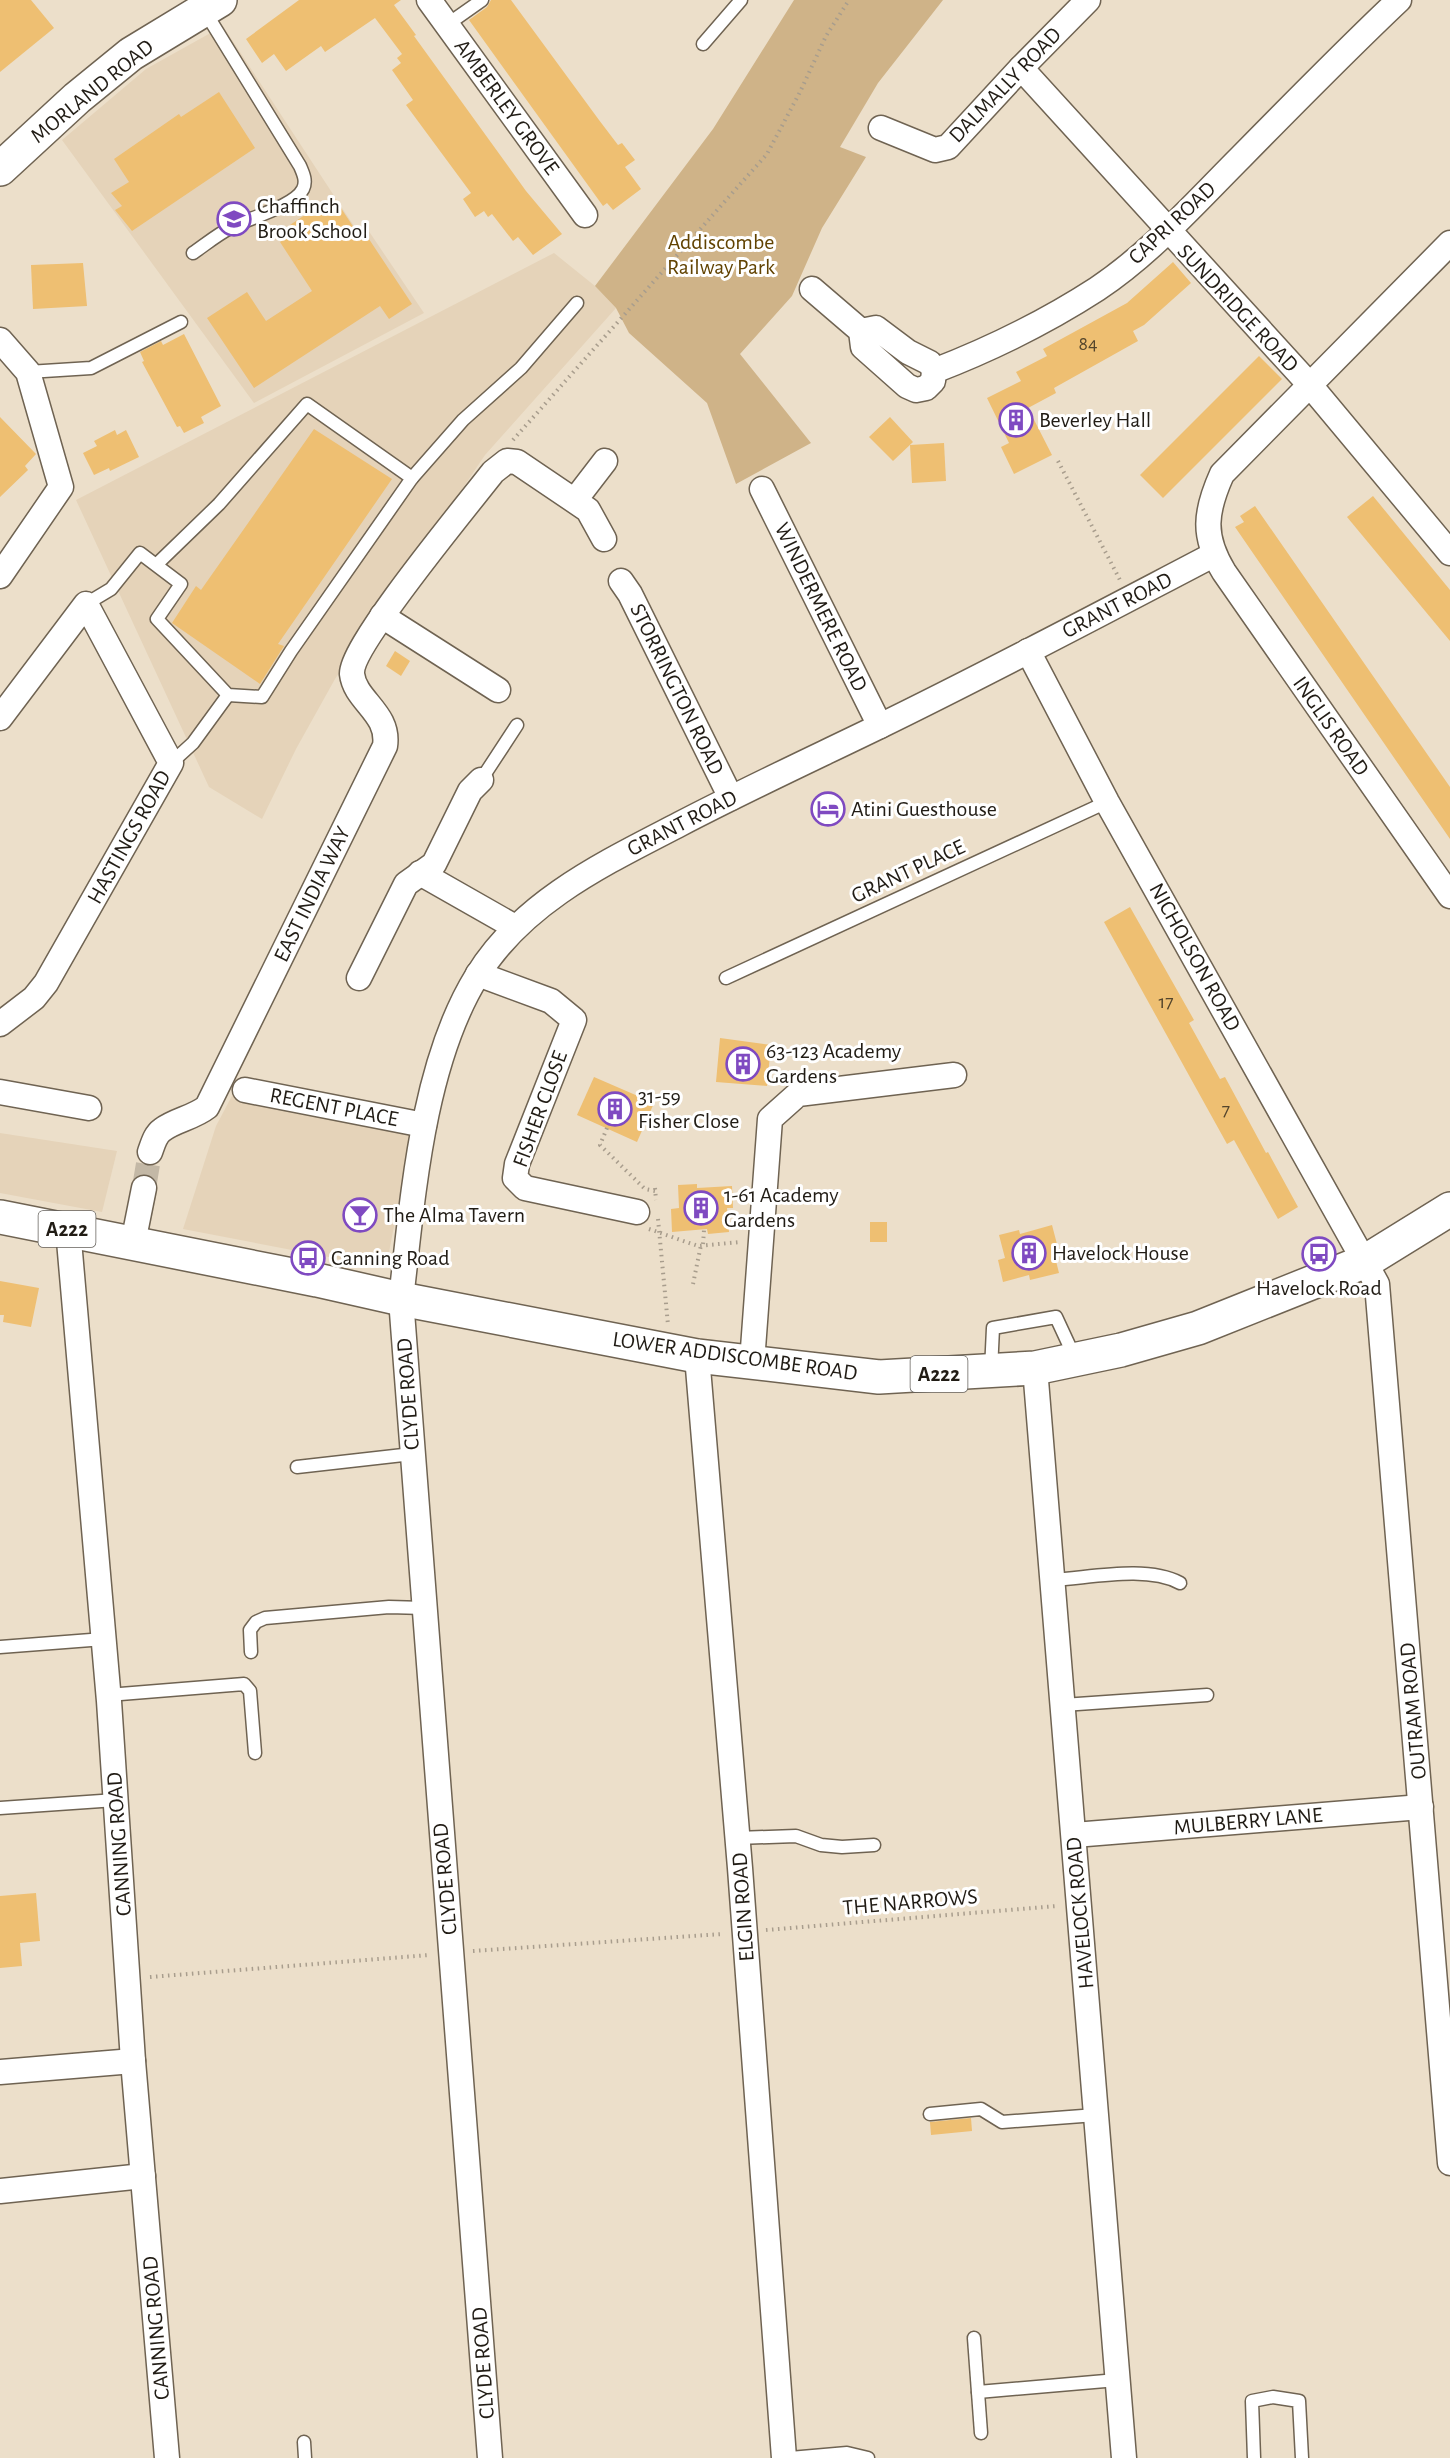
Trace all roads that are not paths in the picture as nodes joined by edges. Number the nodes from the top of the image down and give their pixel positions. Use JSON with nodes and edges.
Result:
{"nodes":[{"id":1,"x":429,"y":0,"type":"edge"},
{"id":2,"x":482,"y":0,"type":"edge"},
{"id":3,"x":741,"y":0,"type":"edge"},
{"id":4,"x":1089,"y":0,"type":"edge"},
{"id":5,"x":1399,"y":0,"type":"edge"},
{"id":6,"x":212,"y":4,"type":"edge"},
{"id":7,"x":448,"y":24,"type":"junction"},
{"id":8,"x":703,"y":44,"type":"dead end"},
{"id":9,"x":1021,"y":68,"type":"junction"},
{"id":10,"x":881,"y":128,"type":"dead end"},
{"id":11,"x":0,"y":169,"type":"edge"},
{"id":12,"x":585,"y":215,"type":"dead end"},
{"id":13,"x":1168,"y":231,"type":"junction"},
{"id":14,"x":1450,"y":243,"type":"edge"},
{"id":15,"x":193,"y":253,"type":"dead end"},
{"id":16,"x":812,"y":289,"type":"dead end"},
{"id":17,"x":577,"y":303,"type":"dead end"},
{"id":18,"x":181,"y":322,"type":"dead end"},
{"id":19,"x":861,"y":331,"type":"junction"},
{"id":20,"x":0,"y":340,"type":"edge"},
{"id":21,"x":908,"y":352,"type":"junction"},
{"id":22,"x":934,"y":371,"type":"junction"},
{"id":23,"x":28,"y":372,"type":"junction"},
{"id":24,"x":891,"y":372,"type":"junction"},
{"id":25,"x":1309,"y":384,"type":"junction"},
{"id":26,"x":605,"y":461,"type":"dead end"},
{"id":27,"x":412,"y":478,"type":"junction"},
{"id":28,"x":762,"y":489,"type":"dead end"},
{"id":29,"x":575,"y":500,"type":"junction"},
{"id":30,"x":604,"y":539,"type":"dead end"},
{"id":31,"x":1450,"y":553,"type":"edge"},
{"id":32,"x":1213,"y":555,"type":"junction"},
{"id":33,"x":156,"y":565,"type":"junction"},
{"id":34,"x":0,"y":576,"type":"edge"},
{"id":35,"x":621,"y":581,"type":"dead end"},
{"id":36,"x":86,"y":604,"type":"junction"},
{"id":37,"x":382,"y":616,"type":"junction"},
{"id":38,"x":1028,"y":651,"type":"junction"},
{"id":39,"x":498,"y":690,"type":"dead end"},
{"id":40,"x":228,"y":695,"type":"junction"},
{"id":41,"x":0,"y":718,"type":"edge"},
{"id":42,"x":517,"y":725,"type":"dead end"},
{"id":43,"x":880,"y":726,"type":"junction"},
{"id":44,"x":171,"y":763,"type":"junction"},
{"id":45,"x":480,"y":780,"type":"joint"},
{"id":46,"x":731,"y":798,"type":"junction"},
{"id":47,"x":1107,"y":802,"type":"junction"},
{"id":48,"x":420,"y":873,"type":"junction"},
{"id":49,"x":1450,"y":896,"type":"edge"},
{"id":50,"x":515,"y":927,"type":"junction"},
{"id":51,"x":478,"y":974,"type":"junction"},
{"id":52,"x":359,"y":978,"type":"dead end"},
{"id":53,"x":726,"y":978,"type":"dead end"},
{"id":54,"x":0,"y":1024,"type":"edge"},
{"id":55,"x":954,"y":1075,"type":"dead end"},
{"id":56,"x":245,"y":1090,"type":"dead end"},
{"id":57,"x":0,"y":1092,"type":"edge"},
{"id":58,"x":89,"y":1108,"type":"dead end"},
{"id":59,"x":424,"y":1125,"type":"junction"},
{"id":60,"x":150,"y":1152,"type":"tunnel mouth"},
{"id":61,"x":144,"y":1188,"type":"tunnel mouth"},
{"id":62,"x":650,"y":1209,"type":"road end"},
{"id":63,"x":1450,"y":1209,"type":"edge"},
{"id":64,"x":0,"y":1216,"type":"edge"},
{"id":65,"x":68,"y":1229,"type":"junction"},
{"id":66,"x":133,"y":1243,"type":"junction"},
{"id":67,"x":1366,"y":1261,"type":"junction"},
{"id":68,"x":401,"y":1299,"type":"junction"},
{"id":69,"x":684,"y":1353,"type":"junction"},
{"id":70,"x":1076,"y":1360,"type":"junction"},
{"id":71,"x":752,"y":1362,"type":"junction"},
{"id":72,"x":1035,"y":1368,"type":"junction"},
{"id":73,"x":991,"y":1371,"type":"junction"},
{"id":74,"x":412,"y":1454,"type":"junction"},
{"id":75,"x":297,"y":1467,"type":"dead end"},
{"id":76,"x":1053,"y":1580,"type":"junction"},
{"id":77,"x":1180,"y":1583,"type":"dead end"},
{"id":78,"x":424,"y":1608,"type":"junction"},
{"id":79,"x":104,"y":1639,"type":"junction"},
{"id":80,"x":0,"y":1647,"type":"edge"},
{"id":81,"x":251,"y":1652,"type":"dead end"},
{"id":82,"x":108,"y":1695,"type":"junction"},
{"id":83,"x":1208,"y":1695,"type":"dead end"},
{"id":84,"x":1063,"y":1705,"type":"junction"},
{"id":85,"x":255,"y":1753,"type":"dead end"},
{"id":86,"x":116,"y":1800,"type":"junction"},
{"id":87,"x":1422,"y":1808,"type":"junction"},
{"id":88,"x":0,"y":1809,"type":"edge"},
{"id":89,"x":1074,"y":1835,"type":"junction"},
{"id":90,"x":737,"y":1838,"type":"junction"},
{"id":91,"x":874,"y":1845,"type":"dead end"},
{"id":92,"x":1446,"y":2058,"type":"edge"},
{"id":93,"x":134,"y":2061,"type":"junction"},
{"id":94,"x":0,"y":2072,"type":"edge"},
{"id":95,"x":930,"y":2114,"type":"dead end"},
{"id":96,"x":1096,"y":2115,"type":"junction"},
{"id":97,"x":1450,"y":2163,"type":"edge"},
{"id":98,"x":143,"y":2176,"type":"junction"},
{"id":99,"x":0,"y":2191,"type":"edge"},
{"id":100,"x":974,"y":2338,"type":"dead end"},
{"id":101,"x":1117,"y":2380,"type":"junction"},
{"id":102,"x":978,"y":2392,"type":"junction"},
{"id":103,"x":981,"y":2433,"type":"dead end"},
{"id":104,"x":304,"y":2442,"type":"dead end"},
{"id":105,"x":167,"y":2458,"type":"edge"},
{"id":106,"x":305,"y":2458,"type":"edge"},
{"id":107,"x":490,"y":2458,"type":"edge"},
{"id":108,"x":784,"y":2458,"type":"edge"},
{"id":109,"x":790,"y":2458,"type":"edge"},
{"id":110,"x":868,"y":2458,"type":"edge"},
{"id":111,"x":1124,"y":2458,"type":"edge"},
{"id":112,"x":1254,"y":2458,"type":"edge"},
{"id":113,"x":1302,"y":2458,"type":"edge"}],
"edges":[{"from":1,"to":7,"type":"street","name":"AMBERLEY GROVE"},
{"from":2,"to":7,"type":"lane"},
{"from":3,"to":8,"type":"lane"},
{"from":4,"to":9,"type":"street","name":"DALMALLY ROAD"},
{"from":5,"to":13,"type":"street","name":"CAPRI ROAD"},
{"from":6,"to":11,"type":"main road","name":"MORLAND ROAD"},
{"from":6,"to":15,"type":"lane"},
{"from":7,"to":12,"type":"street","name":"AMBERLEY GROVE"},
{"from":9,"to":10,"type":"street","name":"DALMALLY ROAD"},
{"from":9,"to":13,"type":"street","name":"SUNDRIDGE ROAD"},
{"from":13,"to":22,"type":"street","name":"CAPRI ROAD"},
{"from":13,"to":25,"type":"street","name":"SUNDRIDGE ROAD"},
{"from":14,"to":25,"type":"street"},
{"from":16,"to":19,"type":"street","name":"CAPRI ROAD"},
{"from":17,"to":27,"type":"lane"},
{"from":18,"to":23,"type":"lane"},
{"from":19,"to":21,"type":"street","name":"CAPRI ROAD"},
{"from":19,"to":24,"type":"street","name":"CAPRI ROAD"},
{"from":20,"to":23,"type":"street"},
{"from":21,"to":22,"type":"street","name":"CAPRI ROAD"},
{"from":21,"to":24,"type":"street"},
{"from":22,"to":24,"type":"street","name":"CAPRI ROAD"},
{"from":23,"to":34,"type":"street"},
{"from":25,"to":31,"type":"street","name":"SUNDRIDGE ROAD"},
{"from":25,"to":32,"type":"street"},
{"from":26,"to":29,"type":"street"},
{"from":27,"to":33,"type":"lane"},
{"from":27,"to":40,"type":"lane"},
{"from":28,"to":43,"type":"street","name":"WINDERMERE ROAD"},
{"from":29,"to":30,"type":"street"},
{"from":29,"to":37,"type":"street","name":"EAST INDIA WAY"},
{"from":32,"to":38,"type":"street","name":"GRANT ROAD"},
{"from":32,"to":49,"type":"street","name":"INGLIS ROAD"},
{"from":33,"to":36,"type":"lane"},
{"from":33,"to":40,"type":"lane"},
{"from":35,"to":46,"type":"street","name":"STORRINGTON ROAD"},
{"from":36,"to":41,"type":"street"},
{"from":36,"to":44,"type":"street","name":"HASTINGS ROAD"},
{"from":37,"to":39,"type":"street"},
{"from":37,"to":60,"type":"street","name":"EAST INDIA WAY"},
{"from":38,"to":43,"type":"street","name":"GRANT ROAD"},
{"from":38,"to":47,"type":"street","name":"NICHOLSON ROAD"},
{"from":40,"to":44,"type":"lane"},
{"from":42,"to":45,"type":"lane"},
{"from":43,"to":46,"type":"street","name":"GRANT ROAD"},
{"from":44,"to":54,"type":"street","name":"HASTINGS ROAD"},
{"from":45,"to":48,"type":"street"},
{"from":46,"to":50,"type":"street","name":"GRANT ROAD"},
{"from":47,"to":53,"type":"lane","name":"GRANT PLACE"},
{"from":47,"to":67,"type":"street","name":"NICHOLSON ROAD"},
{"from":48,"to":50,"type":"street"},
{"from":48,"to":52,"type":"street"},
{"from":50,"to":51,"type":"street","name":"GRANT ROAD"},
{"from":51,"to":59,"type":"street","name":"GRANT ROAD"},
{"from":51,"to":62,"type":"street","name":"FISHER CLOSE"},
{"from":55,"to":71,"type":"street"},
{"from":56,"to":59,"type":"street","name":"REGENT PLACE"},
{"from":57,"to":58,"type":"street"},
{"from":59,"to":68,"type":"street","name":"GRANT ROAD"},
{"from":61,"to":66,"type":"street"},
{"from":63,"to":67,"type":"main road","name":"LOWER ADDISCOMBE ROAD","number":"A222"},
{"from":64,"to":65,"type":"main road","name":"LOWER ADDISCOMBE ROAD","number":"A222"},
{"from":65,"to":66,"type":"main road","name":"LOWER ADDISCOMBE ROAD","number":"A222"},
{"from":65,"to":79,"type":"street","name":"CANNING ROAD"},
{"from":66,"to":68,"type":"main road","name":"LOWER ADDISCOMBE ROAD","number":"A222"},
{"from":67,"to":70,"type":"main road","name":"LOWER ADDISCOMBE ROAD","number":"A222"},
{"from":67,"to":87,"type":"street","name":"OUTRAM ROAD"},
{"from":68,"to":69,"type":"main road","name":"LOWER ADDISCOMBE ROAD","number":"A222"},
{"from":68,"to":74,"type":"street","name":"CLYDE ROAD"},
{"from":69,"to":71,"type":"main road","name":"LOWER ADDISCOMBE ROAD","number":"A222"},
{"from":69,"to":90,"type":"street","name":"ELGIN ROAD"},
{"from":70,"to":72,"type":"main road","name":"LOWER ADDISCOMBE ROAD","number":"A222"},
{"from":70,"to":73,"type":"lane"},
{"from":71,"to":73,"type":"main road","name":"LOWER ADDISCOMBE ROAD","number":"A222"},
{"from":72,"to":73,"type":"main road","name":"LOWER ADDISCOMBE ROAD","number":"A222"},
{"from":72,"to":76,"type":"street","name":"HAVELOCK ROAD"},
{"from":74,"to":75,"type":"lane"},
{"from":74,"to":78,"type":"street","name":"CLYDE ROAD"},
{"from":76,"to":77,"type":"lane"},
{"from":76,"to":84,"type":"street","name":"HAVELOCK ROAD"},
{"from":78,"to":81,"type":"lane"},
{"from":78,"to":107,"type":"street","name":"CLYDE ROAD"},
{"from":79,"to":80,"type":"lane"},
{"from":79,"to":82,"type":"street","name":"CANNING ROAD"},
{"from":82,"to":85,"type":"lane"},
{"from":82,"to":86,"type":"street","name":"CANNING ROAD"},
{"from":83,"to":84,"type":"lane"},
{"from":84,"to":89,"type":"street","name":"HAVELOCK ROAD"},
{"from":86,"to":88,"type":"lane"},
{"from":86,"to":93,"type":"street","name":"CANNING ROAD"},
{"from":87,"to":89,"type":"street","name":"MULBERRY LANE"},
{"from":87,"to":92,"type":"street","name":"OUTRAM ROAD"},
{"from":89,"to":96,"type":"street","name":"HAVELOCK ROAD"},
{"from":90,"to":91,"type":"lane"},
{"from":90,"to":108,"type":"street","name":"ELGIN ROAD"},
{"from":92,"to":97,"type":"street","name":"OUTRAM ROAD"},
{"from":93,"to":94,"type":"street"},
{"from":93,"to":98,"type":"street","name":"CANNING ROAD"},
{"from":95,"to":96,"type":"lane"},
{"from":96,"to":101,"type":"street","name":"HAVELOCK ROAD"},
{"from":98,"to":99,"type":"street"},
{"from":98,"to":105,"type":"street","name":"CANNING ROAD"},
{"from":100,"to":102,"type":"lane"},
{"from":101,"to":102,"type":"lane"},
{"from":101,"to":111,"type":"street","name":"HAVELOCK ROAD"},
{"from":102,"to":103,"type":"lane"},
{"from":104,"to":106,"type":"lane"},
{"from":109,"to":110,"type":"lane"},
{"from":112,"to":113,"type":"lane"}]}
